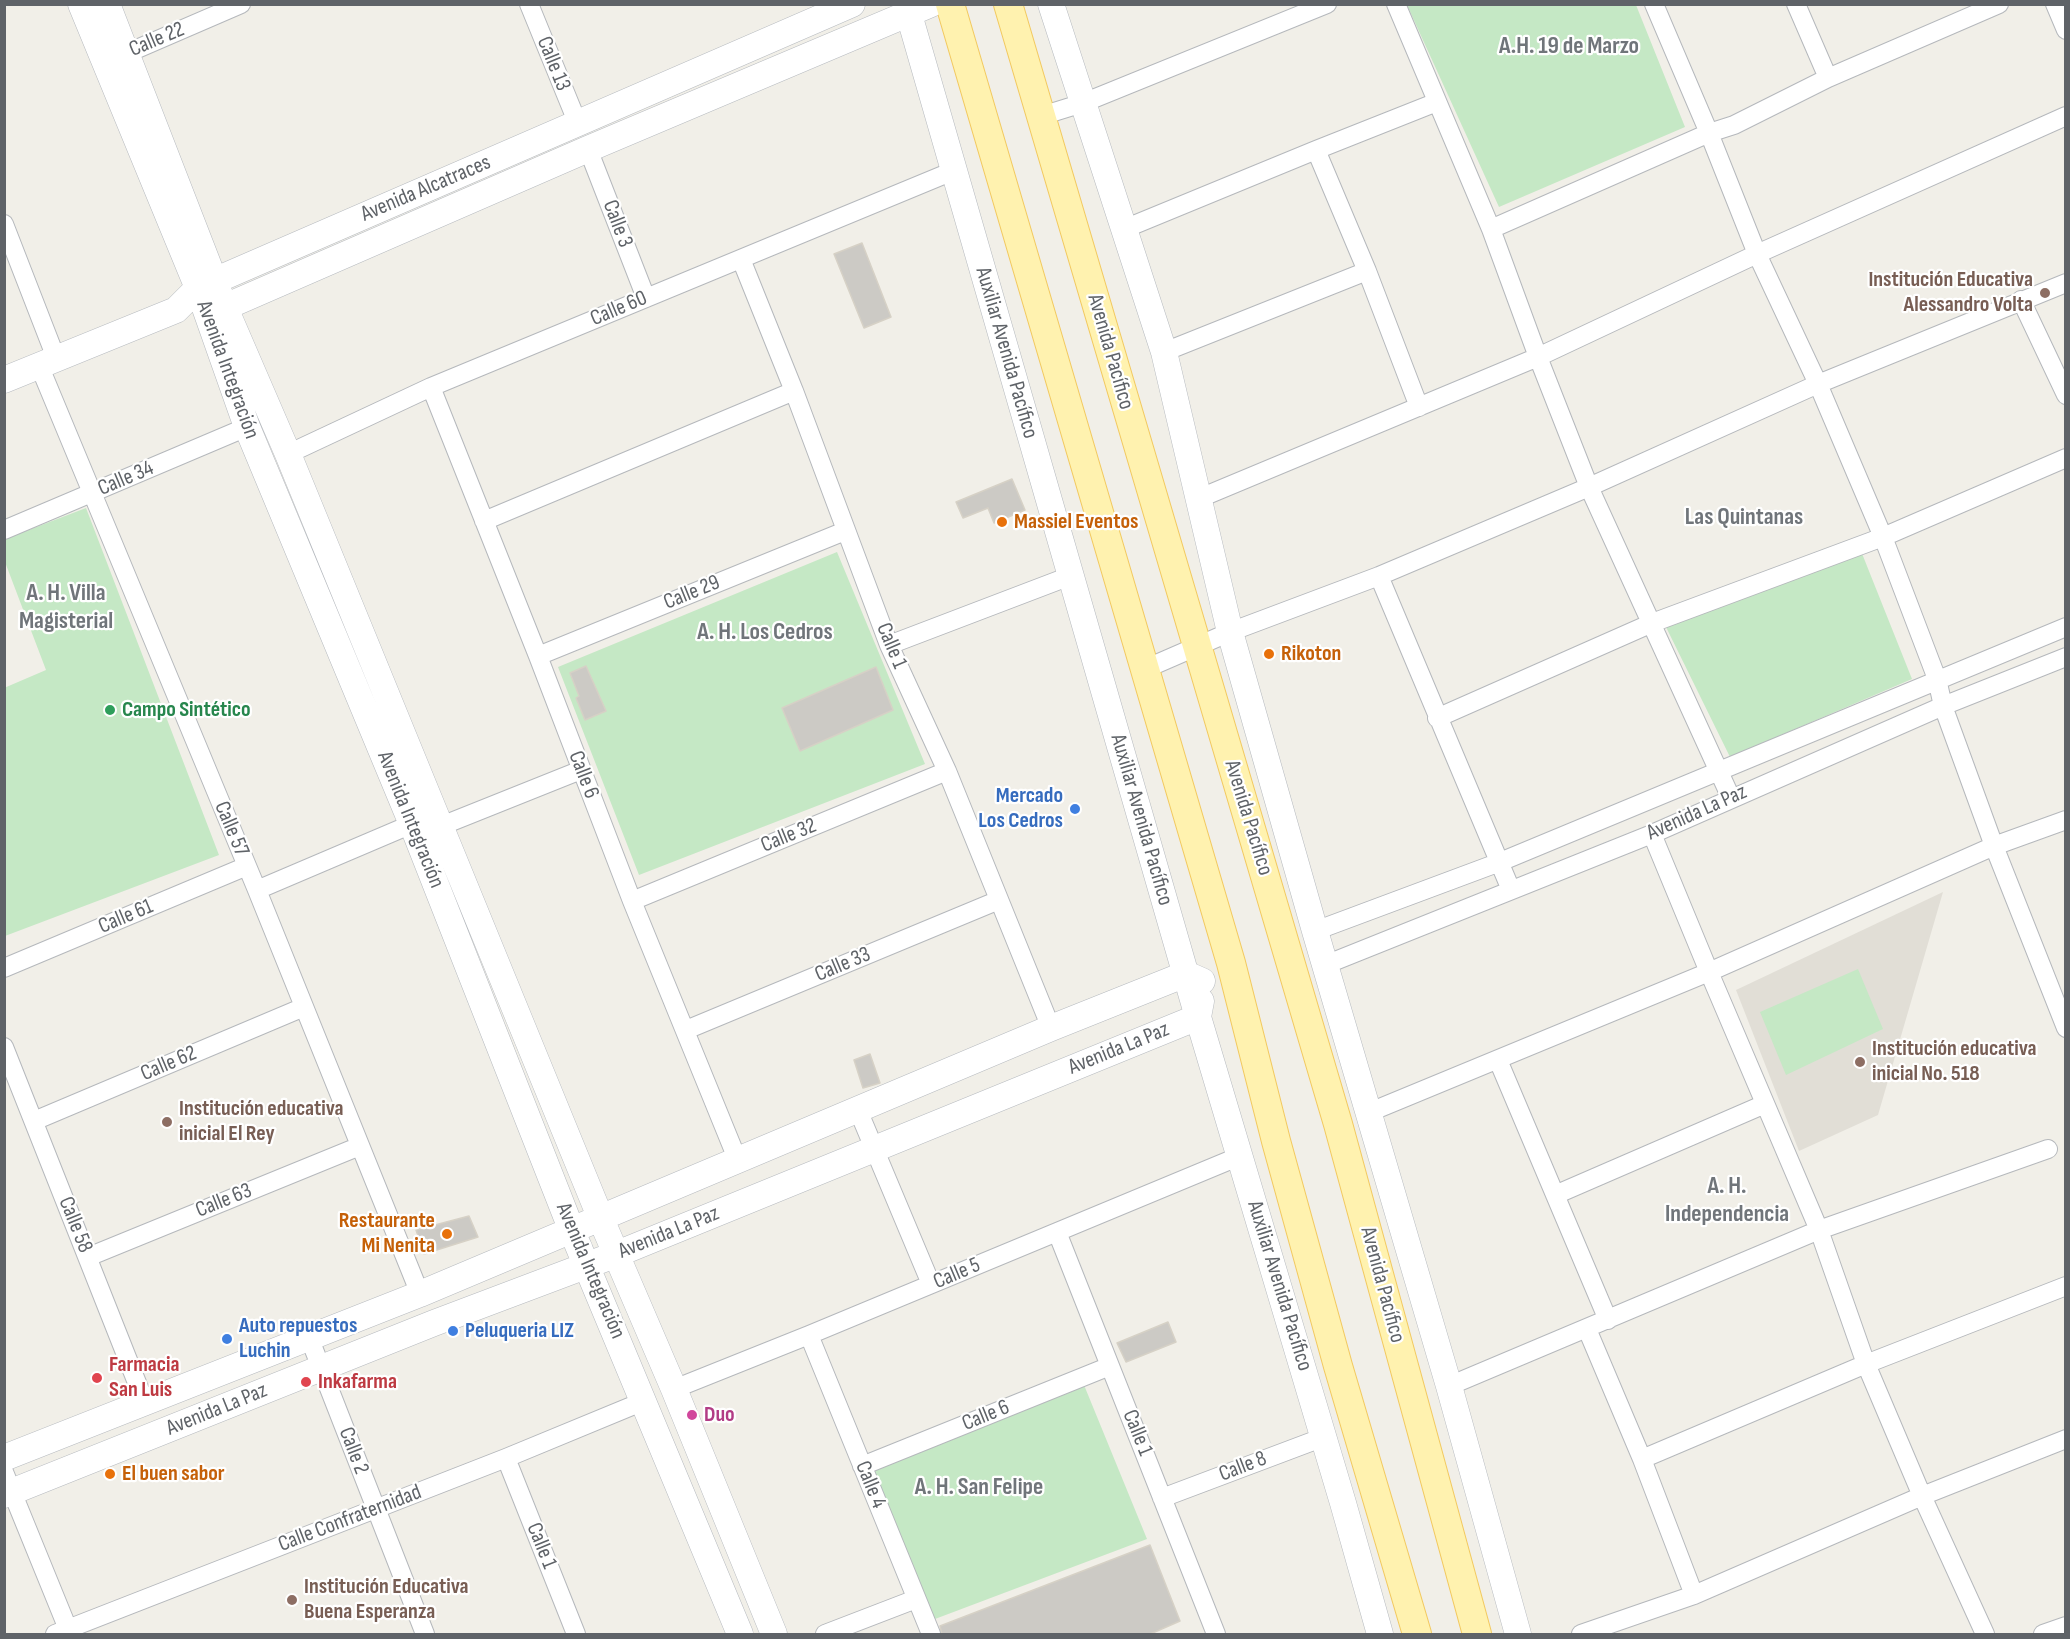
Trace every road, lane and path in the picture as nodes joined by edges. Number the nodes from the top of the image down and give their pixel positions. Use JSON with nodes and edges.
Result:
{"nodes":[{"id":1,"x":81,"y":4,"type":"edge"},
{"id":2,"x":107,"y":4,"type":"edge"},
{"id":3,"x":241,"y":4,"type":"edge"},
{"id":4,"x":529,"y":4,"type":"edge"},
{"id":5,"x":852,"y":4,"type":"edge"},
{"id":6,"x":950,"y":4,"type":"edge"},
{"id":7,"x":1008,"y":4,"type":"edge"},
{"id":8,"x":1051,"y":4,"type":"edge"},
{"id":9,"x":1327,"y":4,"type":"edge"},
{"id":10,"x":1395,"y":4,"type":"edge"},
{"id":11,"x":1654,"y":4,"type":"edge"},
{"id":12,"x":1796,"y":4,"type":"edge"},
{"id":13,"x":1999,"y":4,"type":"edge"},
{"id":14,"x":2055,"y":4,"type":"edge"},
{"id":15,"x":915,"y":8,"type":"edge"},
{"id":16,"x":2066,"y":30,"type":"edge"},
{"id":17,"x":116,"y":57,"type":"junction"},
{"id":18,"x":1828,"y":78,"type":"junction"},
{"id":19,"x":1437,"y":102,"type":"junction"},
{"id":20,"x":1083,"y":103,"type":"junction"},
{"id":21,"x":1041,"y":116,"type":"junction"},
{"id":22,"x":2066,"y":116,"type":"edge"},
{"id":23,"x":578,"y":123,"type":"junction"},
{"id":24,"x":1709,"y":133,"type":"junction"},
{"id":25,"x":588,"y":149,"type":"junction"},
{"id":26,"x":1316,"y":150,"type":"junction"},
{"id":27,"x":953,"y":171,"type":"junction"},
{"id":28,"x":4,"y":224,"type":"edge"},
{"id":29,"x":1124,"y":229,"type":"junction"},
{"id":30,"x":1491,"y":229,"type":"junction"},
{"id":31,"x":1757,"y":254,"type":"junction"},
{"id":32,"x":741,"y":259,"type":"junction"},
{"id":33,"x":1367,"y":271,"type":"junction"},
{"id":34,"x":2066,"y":283,"type":"edge"},
{"id":35,"x":206,"y":285,"type":"junction"},
{"id":36,"x":646,"y":298,"type":"junction"},
{"id":37,"x":2021,"y":300,"type":"junction"},
{"id":38,"x":176,"y":310,"type":"junction"},
{"id":39,"x":216,"y":311,"type":"junction"},
{"id":40,"x":1164,"y":352,"type":"junction"},
{"id":41,"x":1538,"y":357,"type":"junction"},
{"id":42,"x":48,"y":361,"type":"junction"},
{"id":43,"x":4,"y":380,"type":"edge"},
{"id":44,"x":1818,"y":384,"type":"junction"},
{"id":45,"x":431,"y":387,"type":"junction"},
{"id":46,"x":794,"y":391,"type":"junction"},
{"id":47,"x":2066,"y":395,"type":"edge"},
{"id":48,"x":1419,"y":407,"type":"junction"},
{"id":49,"x":248,"y":427,"type":"junction"},
{"id":50,"x":288,"y":454,"type":"junction"},
{"id":51,"x":2066,"y":458,"type":"edge"},
{"id":52,"x":1589,"y":487,"type":"junction"},
{"id":53,"x":92,"y":494,"type":"junction"},
{"id":54,"x":1200,"y":498,"type":"junction"},
{"id":55,"x":484,"y":521,"type":"junction"},
{"id":56,"x":4,"y":530,"type":"edge"},
{"id":57,"x":845,"y":531,"type":"junction"},
{"id":58,"x":1883,"y":537,"type":"junction"},
{"id":59,"x":1070,"y":576,"type":"junction"},
{"id":60,"x":1379,"y":576,"type":"junction"},
{"id":61,"x":1652,"y":623,"type":"junction"},
{"id":62,"x":2066,"y":627,"type":"edge"},
{"id":63,"x":1230,"y":632,"type":"junction"},
{"id":64,"x":889,"y":645,"type":"junction"},
{"id":65,"x":1196,"y":647,"type":"junction"},
{"id":66,"x":538,"y":656,"type":"junction"},
{"id":67,"x":2066,"y":657,"type":"edge"},
{"id":68,"x":1145,"y":669,"type":"junction"},
{"id":69,"x":1937,"y":679,"type":"junction"},
{"id":70,"x":1943,"y":706,"type":"junction"},
{"id":71,"x":1437,"y":718,"type":"junction"},
{"id":72,"x":581,"y":770,"type":"junction"},
{"id":73,"x":1720,"y":770,"type":"junction"},
{"id":74,"x":947,"y":771,"type":"junction"},
{"id":75,"x":1731,"y":798,"type":"junction"},
{"id":76,"x":2066,"y":820,"type":"edge"},
{"id":77,"x":412,"y":824,"type":"junction"},
{"id":78,"x":441,"y":826,"type":"junction"},
{"id":79,"x":1652,"y":834,"type":"junction"},
{"id":80,"x":1994,"y":846,"type":"junction"},
{"id":81,"x":1500,"y":861,"type":"junction"},
{"id":82,"x":247,"y":866,"type":"junction"},
{"id":83,"x":257,"y":890,"type":"junction"},
{"id":84,"x":1511,"y":890,"type":"junction"},
{"id":85,"x":632,"y":900,"type":"junction"},
{"id":86,"x":999,"y":900,"type":"junction"},
{"id":87,"x":1316,"y":931,"type":"junction"},
{"id":88,"x":1231,"y":963,"type":"junction"},
{"id":89,"x":1325,"y":965,"type":"junction"},
{"id":90,"x":4,"y":968,"type":"edge"},
{"id":91,"x":1708,"y":972,"type":"junction"},
{"id":92,"x":1196,"y":978,"type":"junction"},
{"id":93,"x":2057,"y":982,"type":"edge"},
{"id":94,"x":304,"y":1007,"type":"junction"},
{"id":95,"x":1198,"y":1017,"type":"junction"},
{"id":96,"x":2066,"y":1028,"type":"edge"},
{"id":97,"x":1051,"y":1029,"type":"junction"},
{"id":98,"x":686,"y":1030,"type":"junction"},
{"id":99,"x":4,"y":1047,"type":"edge"},
{"id":100,"x":1498,"y":1060,"type":"junction"},
{"id":101,"x":1765,"y":1104,"type":"junction"},
{"id":102,"x":858,"y":1110,"type":"junction"},
{"id":103,"x":1370,"y":1112,"type":"junction"},
{"id":104,"x":34,"y":1121,"type":"junction"},
{"id":105,"x":360,"y":1146,"type":"junction"},
{"id":106,"x":875,"y":1148,"type":"junction"},
{"id":107,"x":2048,"y":1149,"type":"dead end"},
{"id":108,"x":1240,"y":1156,"type":"junction"},
{"id":109,"x":738,"y":1161,"type":"junction"},
{"id":110,"x":1555,"y":1195,"type":"junction"},
{"id":111,"x":601,"y":1219,"type":"junction"},
{"id":112,"x":572,"y":1230,"type":"junction"},
{"id":113,"x":1819,"y":1230,"type":"junction"},
{"id":114,"x":1057,"y":1232,"type":"junction"},
{"id":115,"x":617,"y":1254,"type":"junction"},
{"id":116,"x":88,"y":1257,"type":"junction"},
{"id":117,"x":588,"y":1265,"type":"junction"},
{"id":118,"x":931,"y":1284,"type":"junction"},
{"id":119,"x":2066,"y":1286,"type":"edge"},
{"id":120,"x":420,"y":1294,"type":"junction"},
{"id":121,"x":1608,"y":1320,"type":"junction"},
{"id":122,"x":1587,"y":1329,"type":"junction"},
{"id":123,"x":809,"y":1335,"type":"junction"},
{"id":124,"x":309,"y":1337,"type":"junction"},
{"id":125,"x":1866,"y":1364,"type":"junction"},
{"id":126,"x":1110,"y":1366,"type":"junction"},
{"id":127,"x":321,"y":1368,"type":"junction"},
{"id":128,"x":1449,"y":1386,"type":"junction"},
{"id":129,"x":674,"y":1389,"type":"junction"},
{"id":130,"x":644,"y":1401,"type":"junction"},
{"id":131,"x":145,"y":1403,"type":"junction"},
{"id":132,"x":1324,"y":1437,"type":"junction"},
{"id":133,"x":2066,"y":1439,"type":"edge"},
{"id":134,"x":4,"y":1458,"type":"edge"},
{"id":135,"x":506,"y":1458,"type":"junction"},
{"id":136,"x":1642,"y":1459,"type":"junction"},
{"id":137,"x":862,"y":1466,"type":"junction"},
{"id":138,"x":7,"y":1486,"type":"edge"},
{"id":139,"x":1922,"y":1496,"type":"junction"},
{"id":140,"x":1162,"y":1498,"type":"junction"},
{"id":141,"x":375,"y":1509,"type":"junction"},
{"id":142,"x":1694,"y":1594,"type":"junction"},
{"id":143,"x":916,"y":1599,"type":"junction"},
{"id":144,"x":2066,"y":1626,"type":"edge"},
{"id":145,"x":1209,"y":1632,"type":"edge"},
{"id":146,"x":64,"y":1633,"type":"edge"},
{"id":147,"x":425,"y":1635,"type":"edge"},
{"id":148,"x":576,"y":1635,"type":"edge"},
{"id":149,"x":740,"y":1635,"type":"edge"},
{"id":150,"x":774,"y":1635,"type":"edge"},
{"id":151,"x":825,"y":1635,"type":"edge"},
{"id":152,"x":931,"y":1635,"type":"edge"},
{"id":153,"x":1380,"y":1635,"type":"edge"},
{"id":154,"x":1417,"y":1635,"type":"edge"},
{"id":155,"x":1477,"y":1635,"type":"edge"},
{"id":156,"x":1518,"y":1635,"type":"edge"},
{"id":157,"x":1581,"y":1635,"type":"edge"},
{"id":158,"x":1985,"y":1635,"type":"edge"},
{"id":159,"x":2043,"y":1635,"type":"edge"}],
"edges":[{"from":1,"to":17,"type":"main road","name":"Avenida Integración"},
{"from":2,"to":17,"type":"main road"},
{"from":3,"to":17,"type":"street","name":"Calle 22"},
{"from":4,"to":23,"type":"street","name":"Calle 13"},
{"from":5,"to":23,"type":"main road","name":"Avenida Alcatraces"},
{"from":6,"to":68,"type":"main road"},
{"from":7,"to":21,"type":"main road","name":"Avenida Pacífico"},
{"from":8,"to":20,"type":"main road"},
{"from":9,"to":20,"type":"street"},
{"from":10,"to":19,"type":"street"},
{"from":11,"to":24,"type":"street"},
{"from":12,"to":18,"type":"street"},
{"from":13,"to":18,"type":"street"},
{"from":14,"to":16,"type":"street"},
{"from":15,"to":25,"type":"main road"},
{"from":15,"to":27,"type":"main road","name":"Auxiliar Avenida Pacífico"},
{"from":17,"to":35,"type":"main road","name":"Avenida Integración"},
{"from":18,"to":24,"type":"street"},
{"from":19,"to":26,"type":"street"},
{"from":19,"to":30,"type":"street"},
{"from":20,"to":21,"type":"street"},
{"from":20,"to":29,"type":"main road"},
{"from":21,"to":65,"type":"main road","name":"Avenida Pacífico"},
{"from":22,"to":31,"type":"street"},
{"from":23,"to":35,"type":"main road","name":"Avenida Alcatraces"},
{"from":24,"to":30,"type":"street"},
{"from":24,"to":31,"type":"street"},
{"from":25,"to":36,"type":"street","name":"Calle 3"},
{"from":25,"to":39,"type":"main road"},
{"from":26,"to":29,"type":"street"},
{"from":26,"to":33,"type":"street"},
{"from":27,"to":32,"type":"street","name":"Calle 60"},
{"from":27,"to":59,"type":"main road","name":"Auxiliar Avenida Pacífico"},
{"from":28,"to":42,"type":"street","name":"Calle 57"},
{"from":29,"to":40,"type":"main road"},
{"from":30,"to":41,"type":"street"},
{"from":31,"to":41,"type":"street"},
{"from":31,"to":44,"type":"street"},
{"from":32,"to":36,"type":"street","name":"Calle 60"},
{"from":32,"to":46,"type":"street","name":"Calle 1"},
{"from":33,"to":40,"type":"street"},
{"from":33,"to":48,"type":"street"},
{"from":34,"to":37,"type":"street"},
{"from":35,"to":38,"type":"main road","name":"Avenida Alcatraces"},
{"from":35,"to":39,"type":"main road","name":"Avenida Integración"},
{"from":36,"to":45,"type":"street","name":"Calle 60"},
{"from":37,"to":44,"type":"street"},
{"from":37,"to":47,"type":"street"},
{"from":38,"to":39,"type":"main road"},
{"from":38,"to":42,"type":"main road","name":"Avenida Alcatraces"},
{"from":39,"to":49,"type":"main road","name":"Avenida Integración"},
{"from":39,"to":50,"type":"main road"},
{"from":40,"to":54,"type":"main road"},
{"from":41,"to":48,"type":"street"},
{"from":41,"to":52,"type":"street"},
{"from":42,"to":43,"type":"main road","name":"Avenida Alcatraces"},
{"from":42,"to":53,"type":"street","name":"Calle 57"},
{"from":44,"to":52,"type":"street"},
{"from":44,"to":58,"type":"street"},
{"from":45,"to":50,"type":"street","name":"Calle 60"},
{"from":45,"to":55,"type":"street","name":"Calle 6"},
{"from":46,"to":55,"type":"street"},
{"from":46,"to":57,"type":"street","name":"Calle 1"},
{"from":48,"to":54,"type":"street"},
{"from":49,"to":53,"type":"street","name":"Calle 34"},
{"from":49,"to":77,"type":"main road","name":"Avenida Integración"},
{"from":50,"to":78,"type":"main road"},
{"from":51,"to":58,"type":"street"},
{"from":52,"to":60,"type":"street"},
{"from":52,"to":61,"type":"street"},
{"from":53,"to":56,"type":"street","name":"Calle 34"},
{"from":53,"to":82,"type":"street","name":"Calle 57"},
{"from":54,"to":63,"type":"main road"},
{"from":55,"to":66,"type":"street","name":"Calle 6"},
{"from":57,"to":64,"type":"street","name":"Calle 1"},
{"from":57,"to":66,"type":"street","name":"Calle 29"},
{"from":58,"to":61,"type":"street"},
{"from":58,"to":69,"type":"street"},
{"from":59,"to":64,"type":"street"},
{"from":59,"to":92,"type":"main road","name":"Auxiliar Avenida Pacífico"},
{"from":60,"to":63,"type":"street"},
{"from":60,"to":71,"type":"street"},
{"from":61,"to":71,"type":"street"},
{"from":61,"to":73,"type":"street"},
{"from":62,"to":69,"type":"street"},
{"from":63,"to":65,"type":"street"},
{"from":63,"to":87,"type":"main road"},
{"from":64,"to":74,"type":"street","name":"Calle 1"},
{"from":65,"to":68,"type":"street"},
{"from":65,"to":155,"type":"main road","name":"Avenida Pacífico"},
{"from":66,"to":72,"type":"street","name":"Calle 6"},
{"from":67,"to":70,"type":"street","name":"Avenida La Paz"},
{"from":68,"to":88,"type":"main road"},
{"from":69,"to":70,"type":"street"},
{"from":69,"to":73,"type":"street"},
{"from":70,"to":75,"type":"street","name":"Avenida La Paz"},
{"from":70,"to":80,"type":"street"},
{"from":71,"to":81,"type":"street"},
{"from":72,"to":78,"type":"street"},
{"from":72,"to":85,"type":"street","name":"Calle 6"},
{"from":73,"to":75,"type":"street"},
{"from":73,"to":81,"type":"street"},
{"from":74,"to":85,"type":"street","name":"Calle 32"},
{"from":74,"to":86,"type":"street","name":"Calle 1"},
{"from":75,"to":79,"type":"street","name":"Avenida La Paz"},
{"from":76,"to":80,"type":"street"},
{"from":77,"to":83,"type":"street"},
{"from":77,"to":112,"type":"main road","name":"Avenida Integración"},
{"from":78,"to":111,"type":"main road"},
{"from":79,"to":84,"type":"street","name":"Avenida La Paz"},
{"from":79,"to":91,"type":"street"},
{"from":80,"to":91,"type":"street"},
{"from":80,"to":93,"type":"street"},
{"from":81,"to":84,"type":"street"},
{"from":81,"to":87,"type":"street"},
{"from":82,"to":83,"type":"street","name":"Calle 57"},
{"from":82,"to":90,"type":"street","name":"Calle 61"},
{"from":83,"to":94,"type":"street","name":"Calle 57"},
{"from":84,"to":89,"type":"street","name":"Avenida La Paz"},
{"from":85,"to":98,"type":"street","name":"Calle 6"},
{"from":86,"to":97,"type":"street","name":"Calle 1"},
{"from":86,"to":98,"type":"street","name":"Calle 33"},
{"from":87,"to":89,"type":"main road"},
{"from":88,"to":92,"type":"main road","name":"Avenida La Paz"},
{"from":88,"to":154,"type":"main road"},
{"from":89,"to":103,"type":"main road"},
{"from":91,"to":100,"type":"street"},
{"from":91,"to":101,"type":"street"},
{"from":92,"to":95,"type":"main road","name":"Avenida La Paz"},
{"from":92,"to":97,"type":"main road","name":"Avenida La Paz"},
{"from":93,"to":96,"type":"street"},
{"from":94,"to":104,"type":"street","name":"Calle 62"},
{"from":94,"to":105,"type":"street","name":"Calle 57"},
{"from":95,"to":106,"type":"main road","name":"Avenida La Paz"},
{"from":95,"to":108,"type":"main road","name":"Auxiliar Avenida Pacífico"},
{"from":97,"to":102,"type":"main road","name":"Avenida La Paz"},
{"from":98,"to":109,"type":"street","name":"Calle 6"},
{"from":99,"to":104,"type":"street","name":"Calle 58"},
{"from":100,"to":103,"type":"street"},
{"from":100,"to":110,"type":"street"},
{"from":101,"to":110,"type":"street"},
{"from":101,"to":113,"type":"street"},
{"from":102,"to":106,"type":"street"},
{"from":102,"to":109,"type":"main road","name":"Avenida La Paz"},
{"from":103,"to":128,"type":"main road"},
{"from":104,"to":116,"type":"street","name":"Calle 58"},
{"from":105,"to":116,"type":"street","name":"Calle 63"},
{"from":105,"to":120,"type":"street","name":"Calle 57"},
{"from":106,"to":115,"type":"main road","name":"Avenida La Paz"},
{"from":106,"to":118,"type":"street"},
{"from":107,"to":113,"type":"street"},
{"from":108,"to":114,"type":"street","name":"Calle 5"},
{"from":108,"to":132,"type":"main road","name":"Auxiliar Avenida Pacífico"},
{"from":109,"to":111,"type":"main road","name":"Avenida La Paz"},
{"from":110,"to":121,"type":"street"},
{"from":111,"to":112,"type":"main road","name":"Avenida La Paz"},
{"from":111,"to":115,"type":"main road"},
{"from":112,"to":117,"type":"main road","name":"Avenida Integración"},
{"from":112,"to":120,"type":"main road","name":"Avenida La Paz"},
{"from":113,"to":121,"type":"street"},
{"from":113,"to":125,"type":"street"},
{"from":114,"to":118,"type":"street","name":"Calle 5"},
{"from":114,"to":126,"type":"street","name":"Calle 1"},
{"from":115,"to":117,"type":"main road","name":"Avenida La Paz"},
{"from":115,"to":129,"type":"main road"},
{"from":116,"to":131,"type":"street","name":"Calle 58"},
{"from":117,"to":127,"type":"main road","name":"Avenida La Paz"},
{"from":117,"to":130,"type":"main road","name":"Avenida Integración"},
{"from":118,"to":123,"type":"street","name":"Calle 5"},
{"from":119,"to":125,"type":"street"},
{"from":120,"to":124,"type":"main road","name":"Avenida La Paz"},
{"from":121,"to":122,"type":"street"},
{"from":122,"to":128,"type":"street"},
{"from":122,"to":136,"type":"street"},
{"from":123,"to":129,"type":"street","name":"Calle 5"},
{"from":123,"to":137,"type":"street","name":"Calle 4"},
{"from":124,"to":127,"type":"street","name":"Calle 2"},
{"from":124,"to":131,"type":"main road","name":"Avenida La Paz"},
{"from":125,"to":136,"type":"street"},
{"from":125,"to":139,"type":"street"},
{"from":126,"to":137,"type":"street","name":"Calle 6"},
{"from":126,"to":140,"type":"street","name":"Calle 1"},
{"from":127,"to":138,"type":"main road","name":"Avenida La Paz"},
{"from":127,"to":141,"type":"street","name":"Calle 2"},
{"from":128,"to":156,"type":"main road"},
{"from":129,"to":150,"type":"main road"},
{"from":130,"to":135,"type":"street","name":"Calle Confraternidad"},
{"from":130,"to":149,"type":"main road","name":"Avenida Integración"},
{"from":131,"to":134,"type":"main road","name":"Avenida La Paz"},
{"from":132,"to":140,"type":"street","name":"Calle 8"},
{"from":132,"to":153,"type":"main road","name":"Auxiliar Avenida Pacífico"},
{"from":133,"to":139,"type":"street"},
{"from":135,"to":141,"type":"street","name":"Calle Confraternidad"},
{"from":135,"to":148,"type":"street","name":"Calle 1"},
{"from":136,"to":142,"type":"street"},
{"from":137,"to":143,"type":"street","name":"Calle 4"},
{"from":138,"to":146,"type":"street"},
{"from":139,"to":142,"type":"street"},
{"from":139,"to":158,"type":"street"},
{"from":140,"to":145,"type":"street","name":"Calle 1"},
{"from":141,"to":146,"type":"street","name":"Calle Confraternidad"},
{"from":141,"to":147,"type":"street","name":"Calle 2"},
{"from":142,"to":157,"type":"street"},
{"from":143,"to":151,"type":"street"},
{"from":143,"to":152,"type":"street","name":"Calle 4"},
{"from":144,"to":159,"type":"street"}]}
